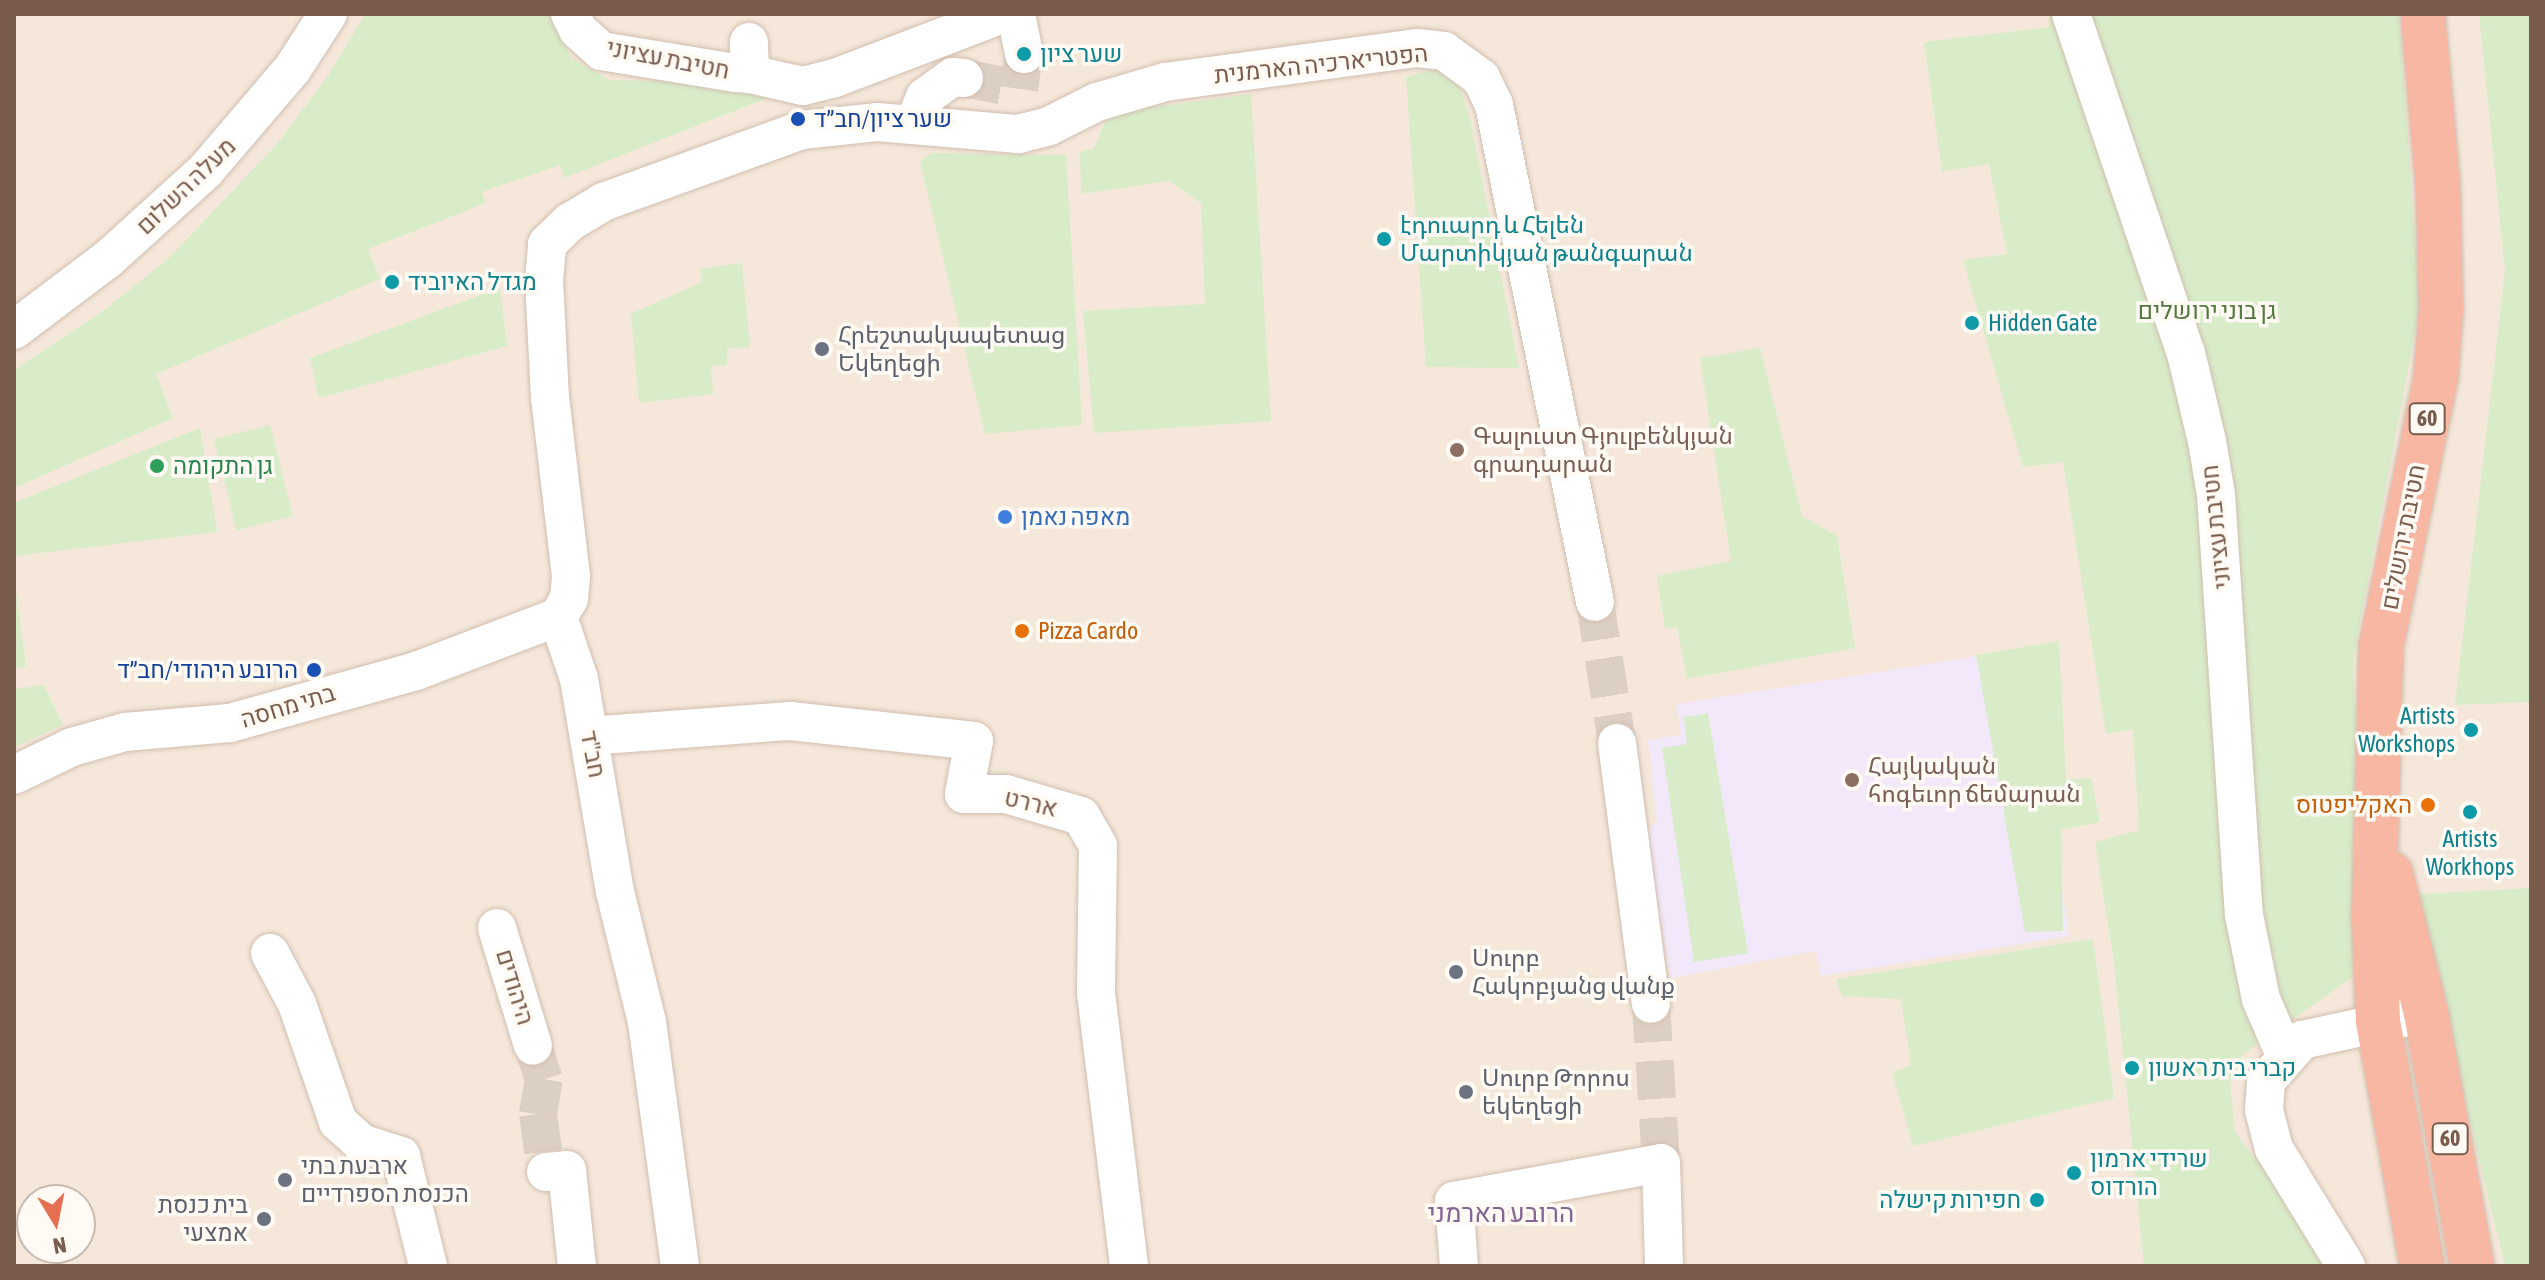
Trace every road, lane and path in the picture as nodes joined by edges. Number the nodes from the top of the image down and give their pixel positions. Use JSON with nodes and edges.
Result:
{"nodes":[{"id":1,"x":328,"y":14,"type":"edge"},
{"id":2,"x":570,"y":14,"type":"edge"},
{"id":3,"x":1003,"y":14,"type":"edge"},
{"id":4,"x":1016,"y":14,"type":"edge"},
{"id":5,"x":2071,"y":14,"type":"edge"},
{"id":6,"x":2423,"y":14,"type":"edge"},
{"id":7,"x":1024,"y":54,"type":"tunnel mouth"},
{"id":8,"x":964,"y":78,"type":"tunnel mouth"},
{"id":9,"x":914,"y":124,"type":"junction"},
{"id":10,"x":14,"y":330,"type":"edge"},
{"id":11,"x":1595,"y":602,"type":"tunnel mouth"},
{"id":12,"x":558,"y":617,"type":"junction"},
{"id":13,"x":589,"y":736,"type":"junction"},
{"id":14,"x":1617,"y":743,"type":"tunnel mouth"},
{"id":15,"x":14,"y":775,"type":"edge"},
{"id":16,"x":2378,"y":822,"type":"junction"},
{"id":17,"x":497,"y":928,"type":"dead end"},
{"id":18,"x":270,"y":953,"type":"dead end"},
{"id":19,"x":1651,"y":1004,"type":"tunnel mouth"},
{"id":20,"x":2426,"y":1013,"type":"junction"},
{"id":21,"x":2378,"y":1021,"type":"junction"},
{"id":22,"x":533,"y":1046,"type":"tunnel mouth"},
{"id":23,"x":2285,"y":1055,"type":"junction"},
{"id":24,"x":546,"y":1172,"type":"dead end"},
{"id":25,"x":428,"y":1266,"type":"edge"},
{"id":26,"x":577,"y":1266,"type":"edge"},
{"id":27,"x":680,"y":1266,"type":"edge"},
{"id":28,"x":1129,"y":1266,"type":"edge"},
{"id":29,"x":1459,"y":1266,"type":"edge"},
{"id":30,"x":1664,"y":1266,"type":"edge"},
{"id":31,"x":2346,"y":1266,"type":"edge"},
{"id":32,"x":2422,"y":1266,"type":"edge"},
{"id":33,"x":2472,"y":1266,"type":"edge"}],
"edges":[{"from":1,"to":10,"type":"street","name":"מעלה השלום"},
{"from":2,"to":3,"type":"street","name":"חטיבת עציוני"},
{"from":4,"to":7,"type":"street"},
{"from":5,"to":23,"type":"street","name":"חטיבת עציוני"},
{"from":6,"to":16,"type":"highway","name":"חטיבת ירושלים","number":"60"},
{"from":8,"to":9,"type":"street"},
{"from":9,"to":11,"type":"street","name":"הפטריארכיה הארמנית"},
{"from":9,"to":12,"type":"street"},
{"from":12,"to":13,"type":"street","name":"חב\"ד"},
{"from":12,"to":15,"type":"street","name":"בתי מחסה"},
{"from":13,"to":27,"type":"street","name":"חב\"ד"},
{"from":13,"to":28,"type":"street","name":"אררט"},
{"from":14,"to":19,"type":"street"},
{"from":16,"to":20,"type":"highway","name":"חטיבת ירושלים","number":"60"},
{"from":16,"to":21,"type":"highway","name":"חטיבת ירושלים","number":"60"},
{"from":17,"to":22,"type":"street","name":"היהודים"},
{"from":18,"to":25,"type":"street"},
{"from":20,"to":21,"type":"street"},
{"from":20,"to":33,"type":"highway","name":"חטיבת ירושלים","number":"60"},
{"from":21,"to":23,"type":"street"},
{"from":21,"to":32,"type":"highway","name":"חטיבת ירושלים","number":"60"},
{"from":23,"to":31,"type":"street"},
{"from":24,"to":26,"type":"street"},
{"from":29,"to":30,"type":"street"}]}
